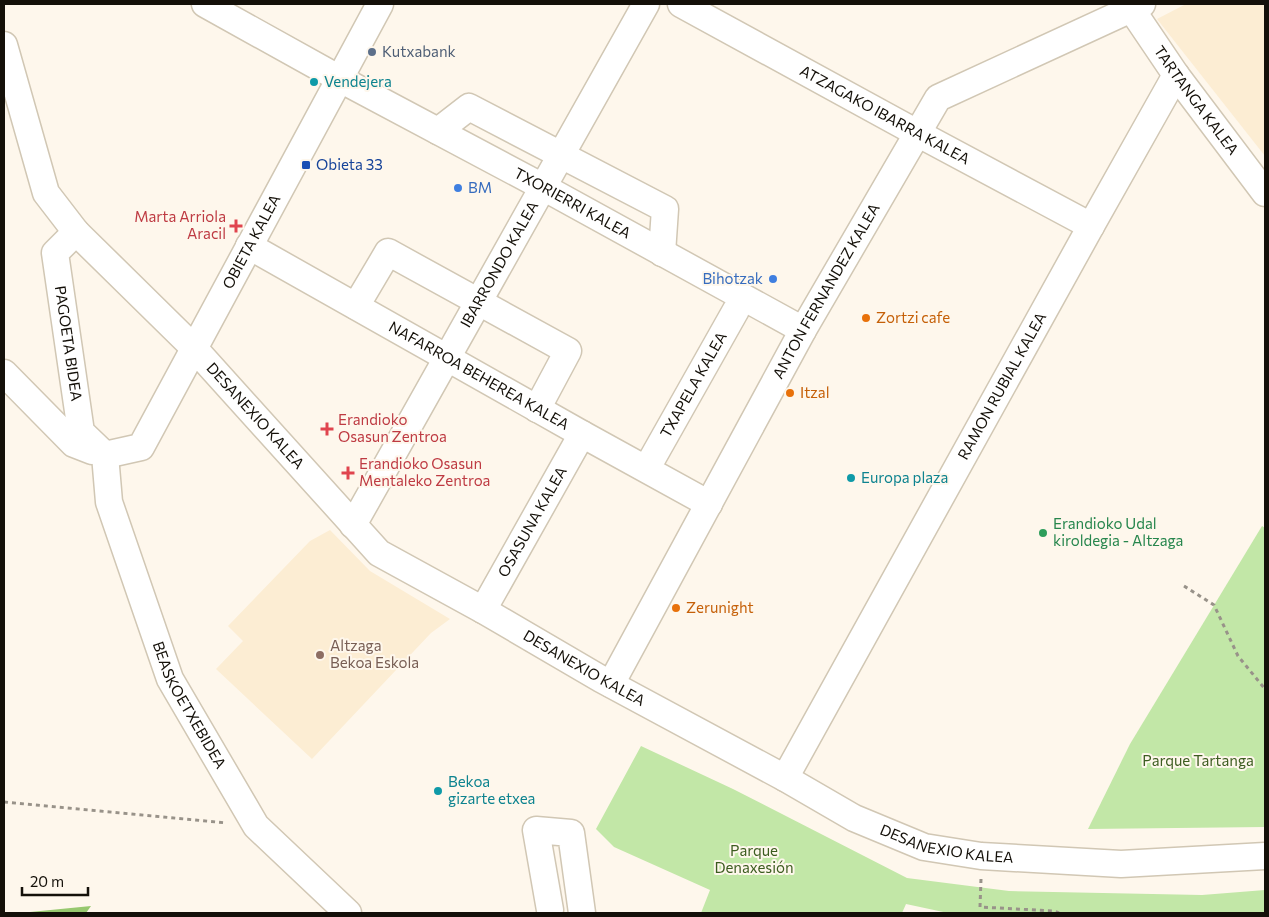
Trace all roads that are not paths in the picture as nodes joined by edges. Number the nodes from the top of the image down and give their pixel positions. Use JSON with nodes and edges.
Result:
{"nodes":[{"id":1,"x":380,"y":4,"type":"edge"},
{"id":2,"x":646,"y":4,"type":"edge"},
{"id":3,"x":681,"y":4,"type":"edge"},
{"id":4,"x":212,"y":5,"type":"edge"},
{"id":5,"x":1134,"y":6,"type":"edge"},
{"id":6,"x":4,"y":45,"type":"edge"},
{"id":7,"x":1176,"y":75,"type":"junction"},
{"id":8,"x":340,"y":79,"type":"junction"},
{"id":9,"x":438,"y":131,"type":"junction"},
{"id":10,"x":917,"y":134,"type":"junction"},
{"id":11,"x":561,"y":155,"type":"junction"},
{"id":12,"x":543,"y":187,"type":"junction"},
{"id":13,"x":1265,"y":193,"type":"edge"},
{"id":14,"x":1091,"y":226,"type":"junction"},
{"id":15,"x":76,"y":232,"type":"junction"},
{"id":16,"x":248,"y":246,"type":"junction"},
{"id":17,"x":662,"y":253,"type":"junction"},
{"id":18,"x":478,"y":302,"type":"junction"},
{"id":19,"x":356,"y":306,"type":"junction"},
{"id":20,"x":736,"y":310,"type":"dead end"},
{"id":21,"x":803,"y":330,"type":"junction"},
{"id":22,"x":193,"y":347,"type":"junction"},
{"id":23,"x":447,"y":357,"type":"junction"},
{"id":24,"x":4,"y":373,"type":"edge"},
{"id":25,"x":537,"y":409,"type":"junction"},
{"id":26,"x":582,"y":434,"type":"junction"},
{"id":27,"x":105,"y":455,"type":"junction"},
{"id":28,"x":652,"y":459,"type":"dead end"},
{"id":29,"x":709,"y":504,"type":"junction"},
{"id":30,"x":353,"y":525,"type":"junction"},
{"id":31,"x":483,"y":610,"type":"junction"},
{"id":32,"x":611,"y":684,"type":"junction"},
{"id":33,"x":785,"y":778,"type":"junction"},
{"id":34,"x":1265,"y":856,"type":"edge"},
{"id":35,"x":542,"y":912,"type":"edge"},
{"id":36,"x":348,"y":913,"type":"edge"},
{"id":37,"x":581,"y":913,"type":"edge"}],
"edges":[{"from":1,"to":8,"type":"street","name":"OBIETA KALEA"},
{"from":2,"to":11,"type":"street","name":"IBARRONDO KALEA"},
{"from":3,"to":10,"type":"street","name":"ATZAGAKO IBARRA KALEA"},
{"from":4,"to":8,"type":"street","name":"TXORIERRI KALEA"},
{"from":5,"to":7,"type":"street","name":"TARTANGA KALEA"},
{"from":5,"to":10,"type":"street","name":"ANTON FERNANDEZ KALEA"},
{"from":6,"to":15,"type":"street","name":"DESANEXIO KALEA"},
{"from":7,"to":13,"type":"street","name":"TARTANGA KALEA"},
{"from":7,"to":14,"type":"street","name":"RAMON RUBIAL KALEA"},
{"from":8,"to":9,"type":"street","name":"TXORIERRI KALEA"},
{"from":8,"to":16,"type":"street","name":"OBIETA KALEA"},
{"from":9,"to":11,"type":"street"},
{"from":9,"to":12,"type":"street","name":"TXORIERRI KALEA"},
{"from":10,"to":14,"type":"street","name":"ATZAGAKO IBARRA KALEA"},
{"from":10,"to":21,"type":"street","name":"ANTON FERNANDEZ KALEA"},
{"from":11,"to":12,"type":"street","name":"IBARRONDO KALEA"},
{"from":11,"to":17,"type":"street"},
{"from":12,"to":17,"type":"street","name":"TXORIERRI KALEA"},
{"from":12,"to":18,"type":"street","name":"IBARRONDO KALEA"},
{"from":14,"to":33,"type":"street","name":"RAMON RUBIAL KALEA"},
{"from":15,"to":22,"type":"street","name":"DESANEXIO KALEA"},
{"from":15,"to":27,"type":"street","name":"PAGOETA BIDEA"},
{"from":16,"to":19,"type":"street","name":"NAFARROA BEHEREA KALEA"},
{"from":16,"to":22,"type":"street","name":"OBIETA KALEA"},
{"from":17,"to":21,"type":"street","name":"TXORIERRI KALEA"},
{"from":18,"to":19,"type":"street"},
{"from":18,"to":23,"type":"street","name":"IBARRONDO KALEA"},
{"from":18,"to":25,"type":"street"},
{"from":19,"to":23,"type":"street","name":"NAFARROA BEHEREA KALEA"},
{"from":20,"to":28,"type":"street","name":"TXAPELA KALEA"},
{"from":21,"to":29,"type":"street","name":"ANTON FERNANDEZ KALEA"},
{"from":22,"to":27,"type":"street","name":"OBIETA KALEA"},
{"from":22,"to":30,"type":"street","name":"DESANEXIO KALEA"},
{"from":23,"to":25,"type":"street","name":"NAFARROA BEHEREA KALEA"},
{"from":23,"to":30,"type":"street","name":"IBARRONDO KALEA"},
{"from":24,"to":27,"type":"street"},
{"from":25,"to":26,"type":"street","name":"NAFARROA BEHEREA KALEA"},
{"from":26,"to":29,"type":"street","name":"NAFARROA BEHEREA KALEA"},
{"from":26,"to":31,"type":"street","name":"OSASUNA KALEA"},
{"from":27,"to":36,"type":"street","name":"BEASKOETXEBIDEA"},
{"from":29,"to":32,"type":"street","name":"ANTON FERNANDEZ KALEA"},
{"from":30,"to":31,"type":"street","name":"DESANEXIO KALEA"},
{"from":31,"to":32,"type":"street","name":"DESANEXIO KALEA"},
{"from":32,"to":33,"type":"street","name":"DESANEXIO KALEA"},
{"from":33,"to":34,"type":"street","name":"DESANEXIO KALEA"},
{"from":35,"to":37,"type":"street"},
{"from":35,"to":37,"type":"street"}]}
